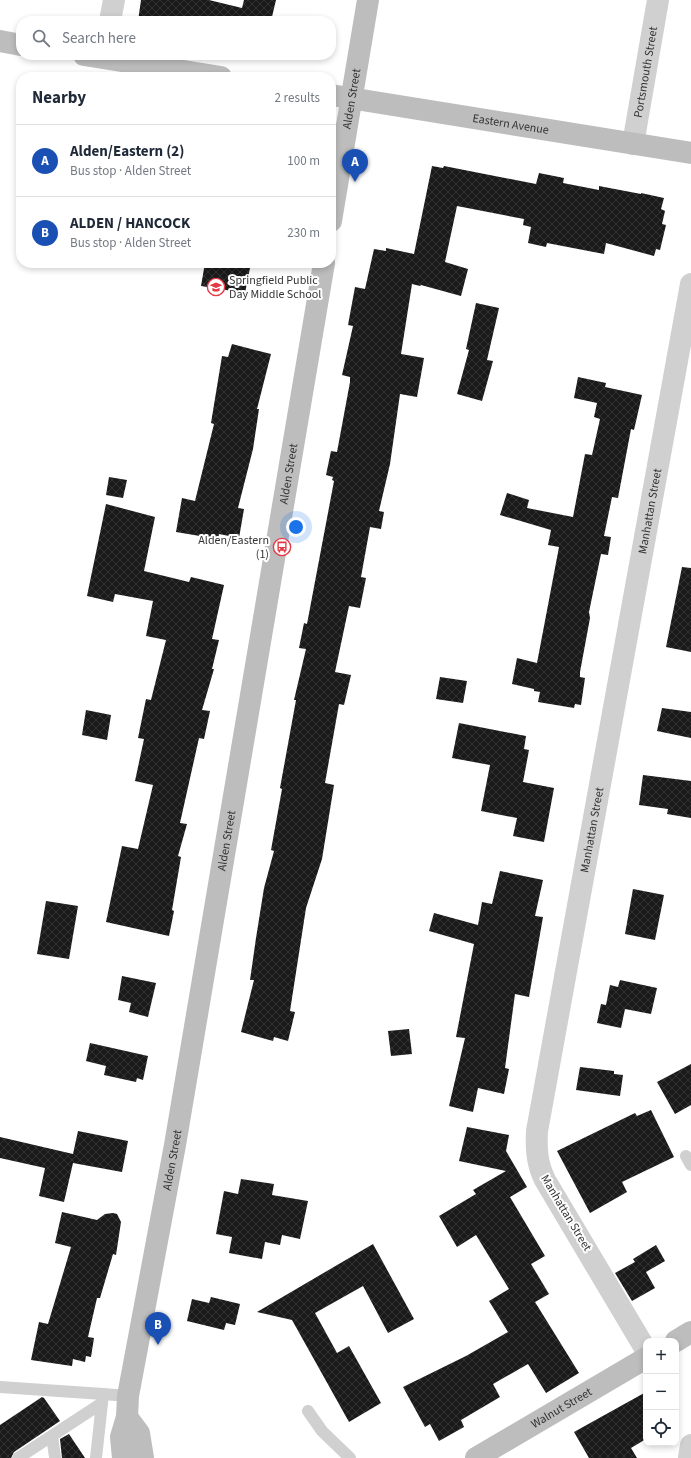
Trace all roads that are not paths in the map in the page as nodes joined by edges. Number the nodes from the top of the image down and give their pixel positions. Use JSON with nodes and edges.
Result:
{"nodes":[{"id":1,"x":114,"y":0,"type":"edge"},
{"id":2,"x":368,"y":0,"type":"edge"},
{"id":3,"x":658,"y":0,"type":"edge"},
{"id":4,"x":111,"y":16,"type":"edge"},
{"id":5,"x":0,"y":41,"type":"edge"},
{"id":6,"x":16,"y":44,"type":"edge"},
{"id":7,"x":120,"y":60,"type":"edge"},
{"id":8,"x":188,"y":72,"type":"edge"},
{"id":9,"x":341,"y":96,"type":"edge"},
{"id":10,"x":633,"y":144,"type":"junction"},
{"id":11,"x":691,"y":153,"type":"edge"},
{"id":12,"x":336,"y":158,"type":"edge"},
{"id":13,"x":323,"y":268,"type":"edge"},
{"id":14,"x":691,"y":284,"type":"edge"},
{"id":15,"x":691,"y":1332,"type":"edge"},
{"id":16,"x":679,"y":1339,"type":"edge"},
{"id":17,"x":643,"y":1345,"type":"edge"},
{"id":18,"x":643,"y":1360,"type":"edge"},
{"id":19,"x":0,"y":1387,"type":"edge"},
{"id":20,"x":128,"y":1396,"type":"junction"},
{"id":21,"x":103,"y":1398,"type":"junction"},
{"id":22,"x":308,"y":1411,"type":"dead end"},
{"id":23,"x":127,"y":1417,"type":"junction"},
{"id":24,"x":52,"y":1436,"type":"junction"},
{"id":25,"x":691,"y":1445,"type":"edge"},
{"id":26,"x":20,"y":1457,"type":"edge"},
{"id":27,"x":55,"y":1457,"type":"edge"},
{"id":28,"x":96,"y":1458,"type":"edge"},
{"id":29,"x":123,"y":1458,"type":"edge"},
{"id":30,"x":143,"y":1458,"type":"edge"},
{"id":31,"x":350,"y":1458,"type":"edge"},
{"id":32,"x":476,"y":1458,"type":"edge"},
{"id":33,"x":689,"y":1458,"type":"edge"}],
"edges":[{"from":1,"to":4,"type":"street"},
{"from":2,"to":9,"type":"main road","name":"Alden Street"},
{"from":3,"to":10,"type":"street","name":"Portsmouth Street"},
{"from":5,"to":6,"type":"main road"},
{"from":7,"to":8,"type":"main road"},
{"from":9,"to":10,"type":"main road","name":"Eastern Avenue"},
{"from":9,"to":12,"type":"main road","name":"Alden Street"},
{"from":10,"to":11,"type":"main road","name":"Eastern Avenue"},
{"from":13,"to":20,"type":"main road","name":"Alden Street"},
{"from":14,"to":17,"type":"street","name":"Manhattan Street"},
{"from":15,"to":16,"type":"main road"},
{"from":18,"to":32,"type":"main road","name":"Walnut Street"},
{"from":19,"to":21,"type":"lane"},
{"from":20,"to":21,"type":"lane"},
{"from":20,"to":23,"type":"main road","name":"Alden Street"},
{"from":21,"to":24,"type":"lane"},
{"from":21,"to":28,"type":"lane"},
{"from":22,"to":31,"type":"lane"},
{"from":23,"to":29,"type":"main road","name":"Alden Street"},
{"from":23,"to":30,"type":"main road"},
{"from":24,"to":26,"type":"lane"},
{"from":24,"to":27,"type":"lane"},
{"from":25,"to":33,"type":"street"}]}
